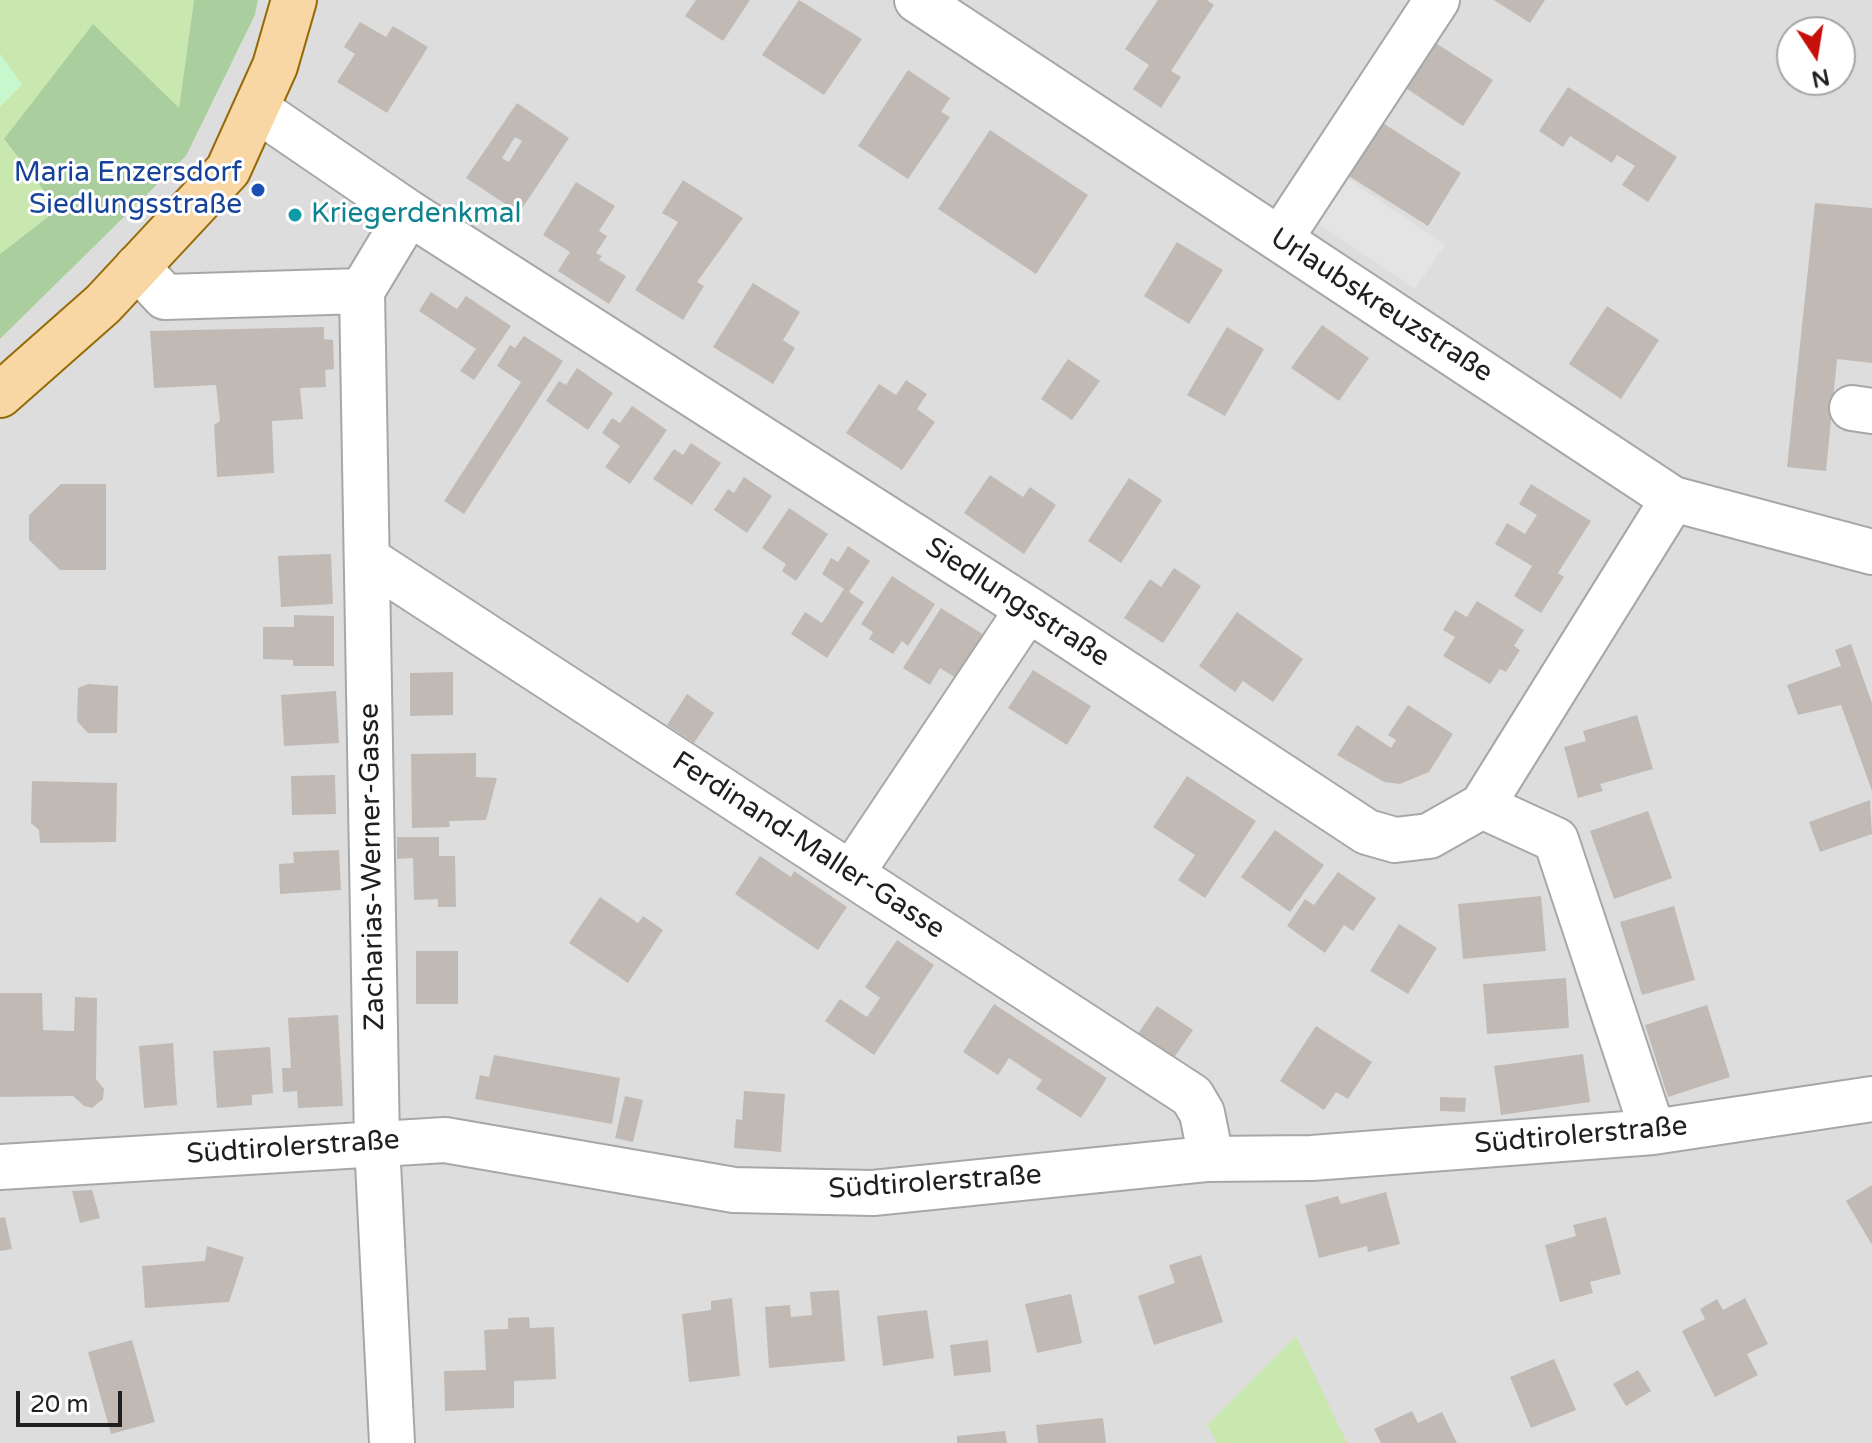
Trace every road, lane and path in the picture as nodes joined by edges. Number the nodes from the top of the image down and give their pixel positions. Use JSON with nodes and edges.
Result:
{"nodes":[{"id":1,"x":294,"y":0,"type":"edge"},
{"id":2,"x":917,"y":0,"type":"edge"},
{"id":3,"x":1437,"y":0,"type":"edge"},
{"id":4,"x":258,"y":110,"type":"junction"},
{"id":5,"x":409,"y":213,"type":"junction"},
{"id":6,"x":1280,"y":239,"type":"junction"},
{"id":7,"x":137,"y":267,"type":"junction"},
{"id":8,"x":362,"y":291,"type":"junction"},
{"id":9,"x":0,"y":395,"type":"edge"},
{"id":10,"x":1673,"y":499,"type":"junction"},
{"id":11,"x":1872,"y":552,"type":"edge"},
{"id":12,"x":369,"y":560,"type":"junction"},
{"id":13,"x":1028,"y":609,"type":"junction"},
{"id":14,"x":1482,"y":806,"type":"junction"},
{"id":15,"x":851,"y":874,"type":"junction"},
{"id":16,"x":1872,"y":1099,"type":"edge"},
{"id":17,"x":1653,"y":1132,"type":"junction"},
{"id":18,"x":377,"y":1143,"type":"junction"},
{"id":19,"x":1206,"y":1159,"type":"junction"},
{"id":20,"x":0,"y":1167,"type":"edge"},
{"id":21,"x":392,"y":1443,"type":"edge"}],
"edges":[{"from":1,"to":4,"type":"main road"},
{"from":2,"to":6,"type":"street","name":"Urlaubskreuzstraße"},
{"from":3,"to":6,"type":"street"},
{"from":4,"to":5,"type":"street","name":"Siedlungsstraße"},
{"from":4,"to":7,"type":"main road"},
{"from":5,"to":8,"type":"street"},
{"from":5,"to":13,"type":"street","name":"Siedlungsstraße"},
{"from":6,"to":10,"type":"street","name":"Urlaubskreuzstraße"},
{"from":7,"to":8,"type":"street"},
{"from":7,"to":9,"type":"main road"},
{"from":8,"to":12,"type":"street","name":"Zacharias-Werner-Gasse"},
{"from":10,"to":11,"type":"street","name":"Urlaubskreuzstraße"},
{"from":10,"to":14,"type":"street","name":"Siedlungsstraße"},
{"from":12,"to":15,"type":"street","name":"Ferdinand-Maller-Gasse"},
{"from":12,"to":18,"type":"street","name":"Zacharias-Werner-Gasse"},
{"from":13,"to":14,"type":"street","name":"Siedlungsstraße"},
{"from":13,"to":15,"type":"street"},
{"from":14,"to":17,"type":"street"},
{"from":15,"to":19,"type":"street","name":"Ferdinand-Maller-Gasse"},
{"from":16,"to":17,"type":"street","name":"Südtirolerstraße"},
{"from":17,"to":19,"type":"street","name":"Südtirolerstraße"},
{"from":18,"to":19,"type":"street","name":"Südtirolerstraße"},
{"from":18,"to":20,"type":"street","name":"Südtirolerstraße"},
{"from":18,"to":21,"type":"street","name":"Zacharias-Werner-Gasse"}]}
